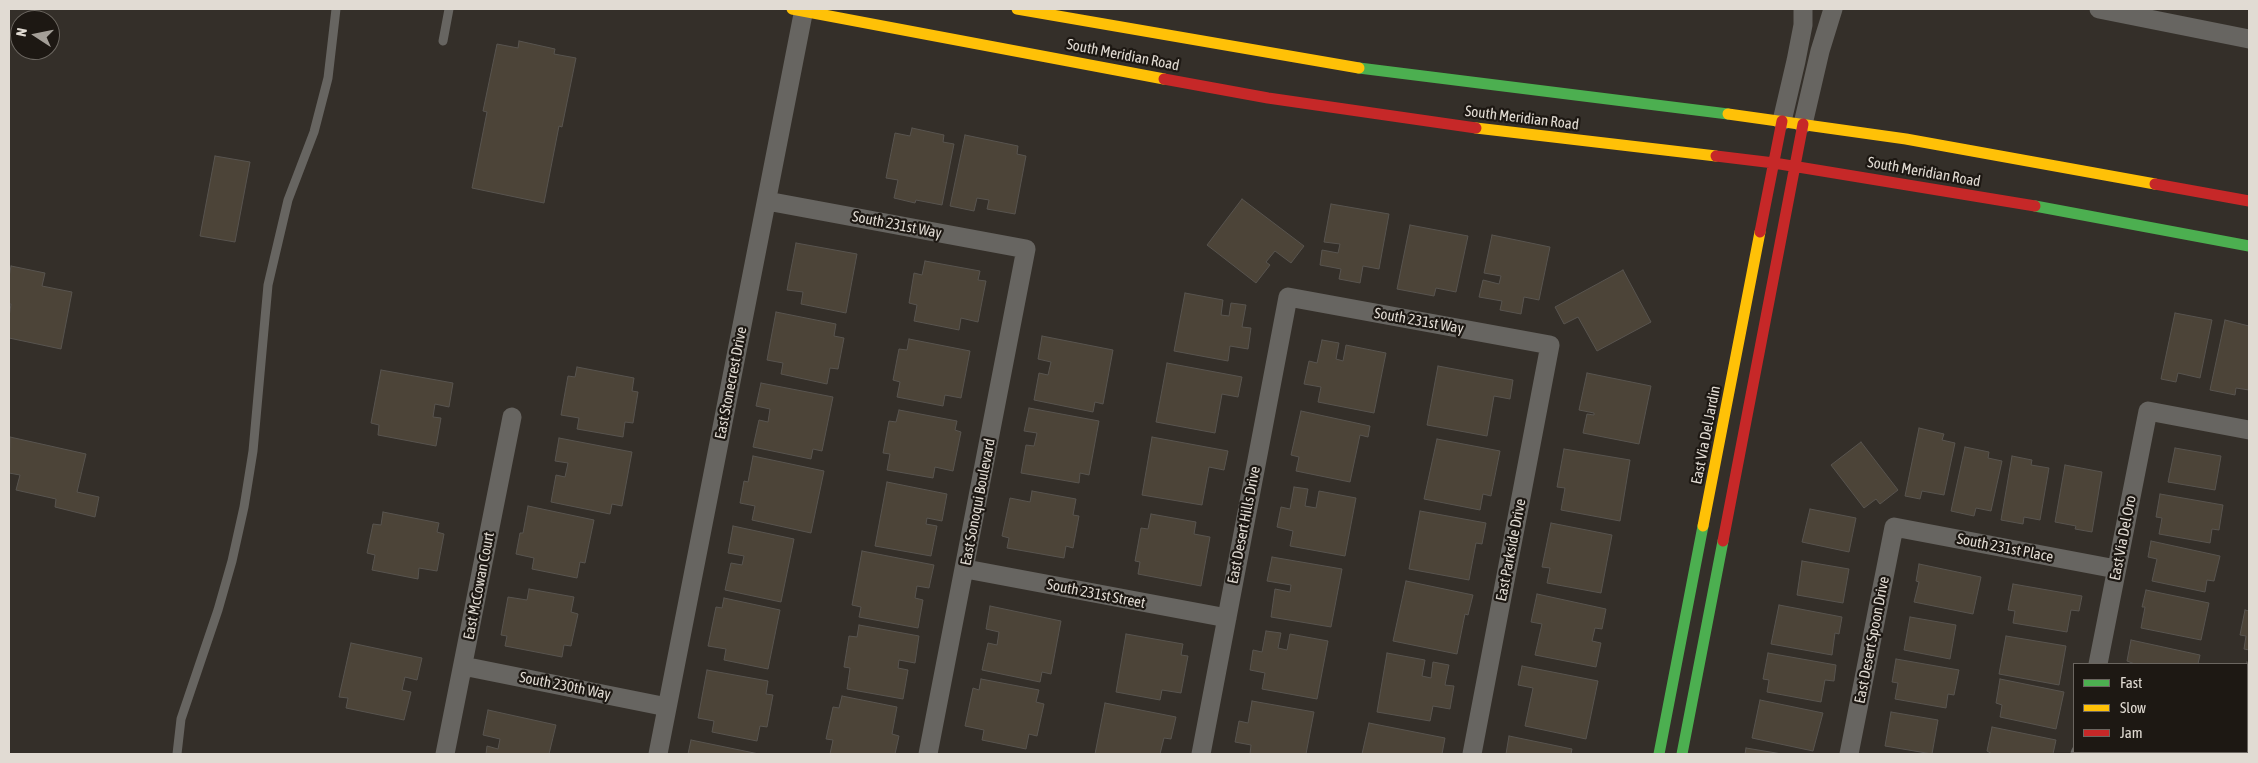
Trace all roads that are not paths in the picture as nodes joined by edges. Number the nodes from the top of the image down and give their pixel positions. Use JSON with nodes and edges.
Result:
{"nodes":[{"id":1,"x":336,"y":9,"type":"edge"},
{"id":2,"x":449,"y":9,"type":"edge"},
{"id":3,"x":800,"y":9,"type":"edge"},
{"id":4,"x":1017,"y":9,"type":"edge"},
{"id":5,"x":1803,"y":9,"type":"edge"},
{"id":6,"x":1833,"y":9,"type":"edge"},
{"id":7,"x":2102,"y":9,"type":"edge"},
{"id":8,"x":2249,"y":39,"type":"edge"},
{"id":9,"x":443,"y":41,"type":"dead end"},
{"id":10,"x":1782,"y":121,"type":"junction"},
{"id":11,"x":1803,"y":124,"type":"junction"},
{"id":12,"x":1774,"y":163,"type":"junction"},
{"id":13,"x":1795,"y":166,"type":"junction"},
{"id":14,"x":767,"y":201,"type":"junction"},
{"id":15,"x":2249,"y":201,"type":"edge"},
{"id":16,"x":2249,"y":246,"type":"edge"},
{"id":17,"x":1026,"y":249,"type":"joint"},
{"id":18,"x":1288,"y":296,"type":"joint"},
{"id":19,"x":1550,"y":345,"type":"joint"},
{"id":20,"x":512,"y":417,"type":"dead end"},
{"id":21,"x":2249,"y":430,"type":"edge"},
{"id":22,"x":1894,"y":527,"type":"joint"},
{"id":23,"x":966,"y":569,"type":"junction"},
{"id":24,"x":2116,"y":570,"type":"junction"},
{"id":25,"x":1227,"y":618,"type":"junction"},
{"id":26,"x":2098,"y":663,"type":"edge"},
{"id":27,"x":463,"y":666,"type":"junction"},
{"id":28,"x":667,"y":707,"type":"junction"},
{"id":29,"x":177,"y":754,"type":"edge"},
{"id":30,"x":445,"y":754,"type":"edge"},
{"id":31,"x":658,"y":754,"type":"edge"},
{"id":32,"x":928,"y":754,"type":"edge"},
{"id":33,"x":1201,"y":754,"type":"edge"},
{"id":34,"x":1472,"y":754,"type":"edge"},
{"id":35,"x":1659,"y":754,"type":"edge"},
{"id":36,"x":1682,"y":754,"type":"edge"},
{"id":37,"x":1849,"y":754,"type":"edge"}],
"edges":[{"from":1,"to":29,"type":"lane"},
{"from":2,"to":9,"type":"lane"},
{"from":3,"to":12,"type":"street","name":"South Meridian Road"},
{"from":3,"to":14,"type":"street","name":"East Stonecrest Drive"},
{"from":4,"to":10,"type":"street","name":"South Meridian Road"},
{"from":5,"to":10,"type":"street"},
{"from":6,"to":11,"type":"street"},
{"from":7,"to":8,"type":"street"},
{"from":10,"to":11,"type":"street","name":"South Meridian Road"},
{"from":10,"to":12,"type":"street","name":"East Via Del Jardin"},
{"from":11,"to":13,"type":"street"},
{"from":11,"to":15,"type":"street","name":"South Meridian Road"},
{"from":12,"to":13,"type":"street","name":"South Meridian Road"},
{"from":12,"to":35,"type":"street","name":"East Via Del Jardin"},
{"from":13,"to":16,"type":"street","name":"South Meridian Road"},
{"from":13,"to":36,"type":"street"},
{"from":14,"to":17,"type":"street","name":"South 231st Way"},
{"from":14,"to":28,"type":"street","name":"East Stonecrest Drive"},
{"from":17,"to":23,"type":"street","name":"East Sonoqui Boulevard"},
{"from":18,"to":19,"type":"street","name":"South 231st Way"},
{"from":18,"to":25,"type":"street","name":"East Desert Hills Drive"},
{"from":19,"to":34,"type":"street","name":"East Parkside Drive"},
{"from":20,"to":27,"type":"street","name":"East McCowan Court"},
{"from":21,"to":24,"type":"street","name":"East Via Del Oro"},
{"from":22,"to":24,"type":"street","name":"South 231st Place"},
{"from":22,"to":37,"type":"street","name":"East Desert Spoon Drive"},
{"from":23,"to":25,"type":"street","name":"South 231st Street"},
{"from":23,"to":32,"type":"street","name":"East Sonoqui Boulevard"},
{"from":24,"to":26,"type":"street","name":"East Via Del Oro"},
{"from":25,"to":33,"type":"street","name":"East Desert Hills Drive"},
{"from":27,"to":28,"type":"street","name":"South 230th Way"},
{"from":27,"to":30,"type":"street","name":"East McCowan Court"},
{"from":28,"to":31,"type":"street","name":"East Stonecrest Drive"}]}
